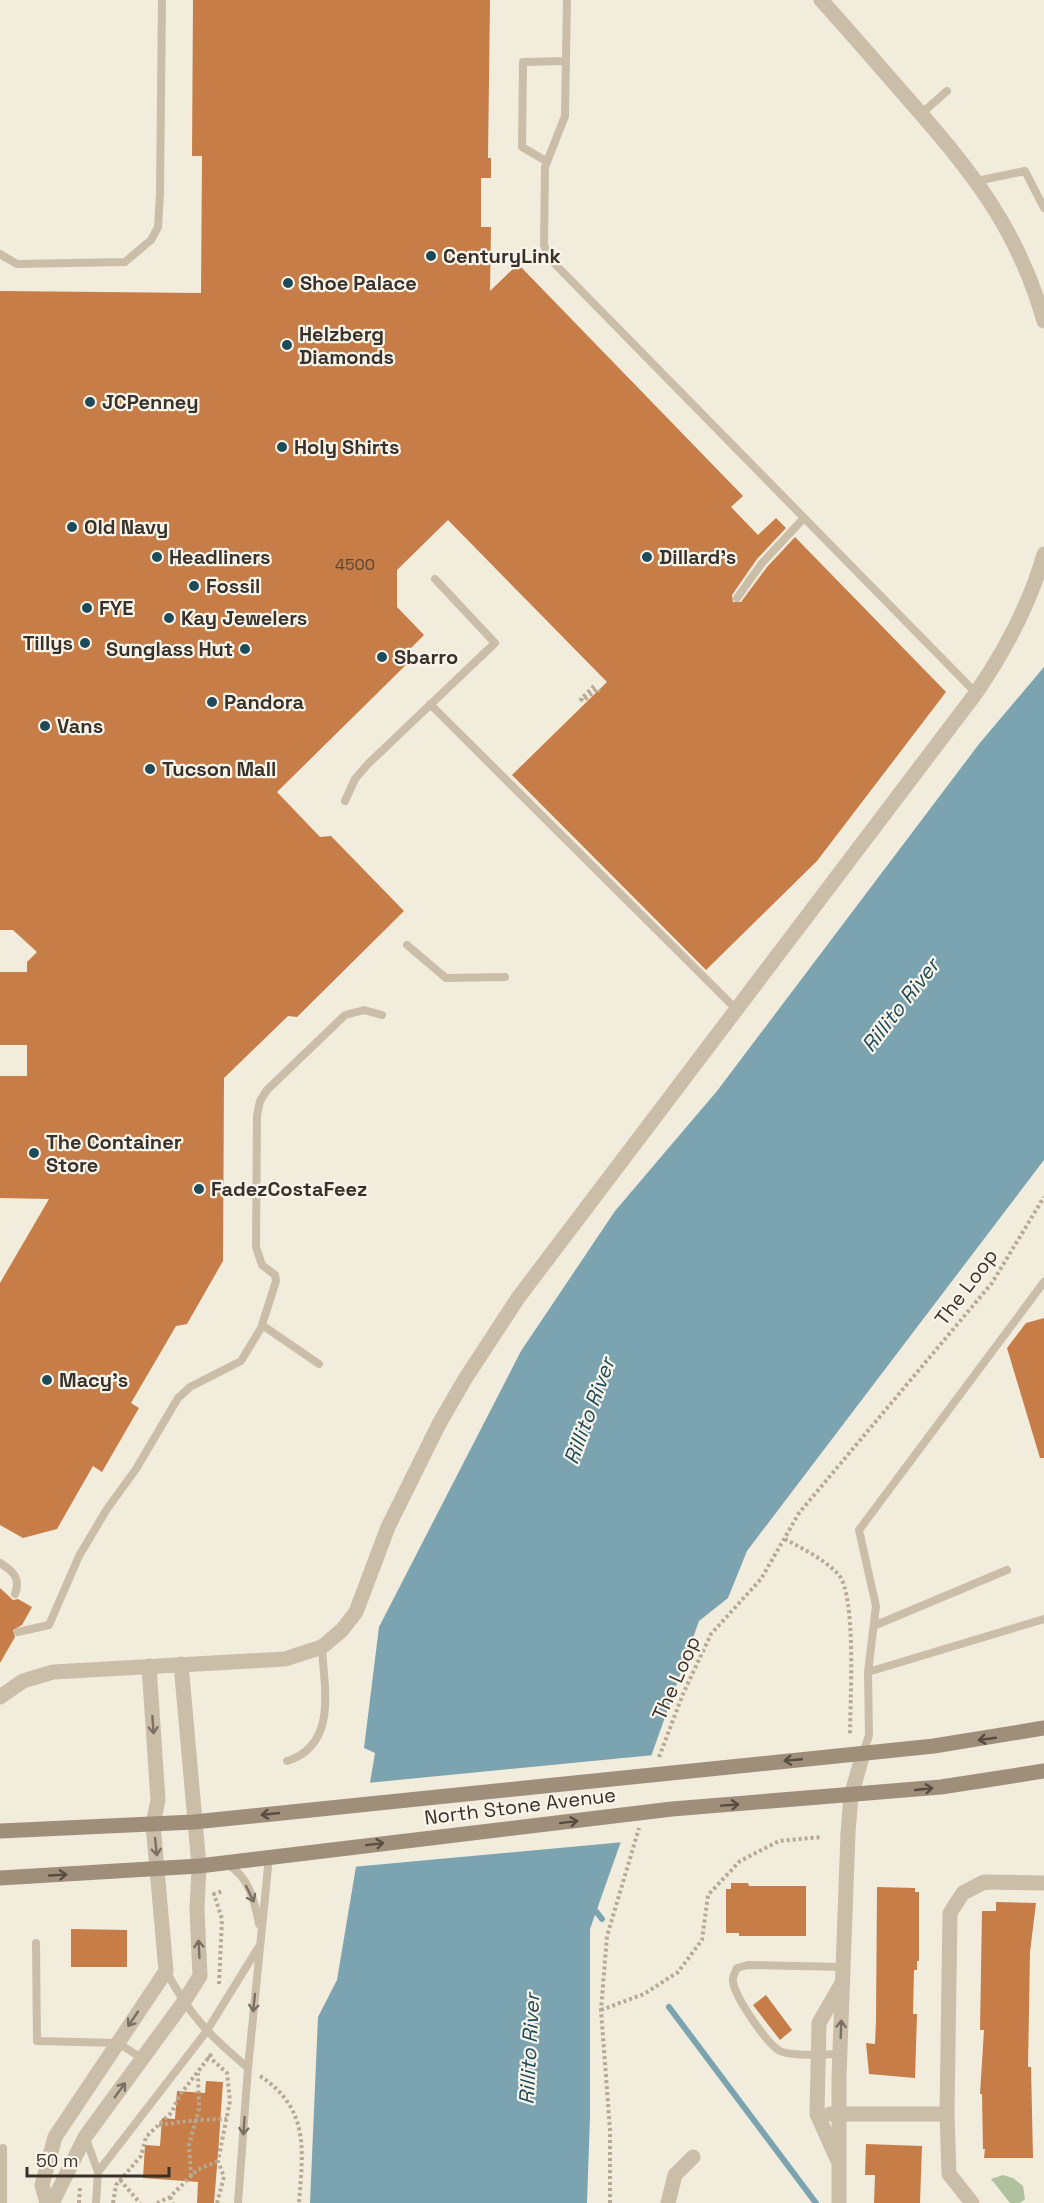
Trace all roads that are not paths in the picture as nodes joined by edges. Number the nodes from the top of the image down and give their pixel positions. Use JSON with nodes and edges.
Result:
{"nodes":[{"id":1,"x":162,"y":0,"type":"edge"},
{"id":2,"x":567,"y":0,"type":"edge"},
{"id":3,"x":821,"y":0,"type":"edge"},
{"id":4,"x":566,"y":62,"type":"junction"},
{"id":5,"x":947,"y":91,"type":"dead end"},
{"id":6,"x":921,"y":114,"type":"junction"},
{"id":7,"x":546,"y":161,"type":"junction"},
{"id":8,"x":977,"y":181,"type":"junction"},
{"id":9,"x":1044,"y":208,"type":"edge"},
{"id":10,"x":0,"y":254,"type":"edge"},
{"id":11,"x":1044,"y":321,"type":"edge"},
{"id":12,"x":804,"y":518,"type":"junction"},
{"id":13,"x":1044,"y":554,"type":"edge"},
{"id":14,"x":435,"y":579,"type":"dead end"},
{"id":15,"x":737,"y":598,"type":"dead end"},
{"id":16,"x":976,"y":693,"type":"junction"},
{"id":17,"x":429,"y":704,"type":"junction"},
{"id":18,"x":345,"y":801,"type":"dead end"},
{"id":19,"x":407,"y":945,"type":"dead end"},
{"id":20,"x":505,"y":977,"type":"dead end"},
{"id":21,"x":736,"y":1009,"type":"junction"},
{"id":22,"x":382,"y":1015,"type":"dead end"},
{"id":23,"x":1044,"y":1282,"type":"edge"},
{"id":24,"x":262,"y":1325,"type":"junction"},
{"id":25,"x":319,"y":1364,"type":"dead end"},
{"id":26,"x":0,"y":1563,"type":"edge"},
{"id":27,"x":1007,"y":1570,"type":"dead end"},
{"id":28,"x":15,"y":1594,"type":"dead end"},
{"id":29,"x":1044,"y":1619,"type":"edge"},
{"id":30,"x":876,"y":1625,"type":"junction"},
{"id":31,"x":18,"y":1632,"type":"dead end"},
{"id":32,"x":322,"y":1647,"type":"junction"},
{"id":33,"x":181,"y":1664,"type":"junction"},
{"id":34,"x":148,"y":1666,"type":"junction"},
{"id":35,"x":868,"y":1672,"type":"junction"},
{"id":36,"x":0,"y":1697,"type":"edge"},
{"id":37,"x":1044,"y":1728,"type":"edge"},
{"id":38,"x":862,"y":1754,"type":"junction"},
{"id":39,"x":287,"y":1761,"type":"dead end"},
{"id":40,"x":1044,"y":1771,"type":"edge"},
{"id":41,"x":851,"y":1796,"type":"junction"},
{"id":42,"x":194,"y":1822,"type":"junction"},
{"id":43,"x":153,"y":1824,"type":"junction"},
{"id":44,"x":0,"y":1831,"type":"edge"},
{"id":45,"x":269,"y":1857,"type":"junction"},
{"id":46,"x":224,"y":1863,"type":"junction"},
{"id":47,"x":199,"y":1866,"type":"junction"},
{"id":48,"x":158,"y":1870,"type":"junction"},
{"id":49,"x":0,"y":1878,"type":"edge"},
{"id":50,"x":1044,"y":1883,"type":"edge"},
{"id":51,"x":261,"y":1934,"type":"junction"},
{"id":52,"x":36,"y":1942,"type":"dead end"},
{"id":53,"x":260,"y":1944,"type":"junction"},
{"id":54,"x":166,"y":1971,"type":"junction"},
{"id":55,"x":843,"y":1974,"type":"junction"},
{"id":56,"x":183,"y":2003,"type":"junction"},
{"id":57,"x":206,"y":2032,"type":"junction"},
{"id":58,"x":118,"y":2043,"type":"junction"},
{"id":59,"x":818,"y":2054,"type":"junction"},
{"id":60,"x":840,"y":2054,"type":"junction"},
{"id":61,"x":143,"y":2059,"type":"junction"},
{"id":62,"x":248,"y":2068,"type":"junction"},
{"id":63,"x":817,"y":2114,"type":"junction"},
{"id":64,"x":947,"y":2114,"type":"junction"},
{"id":65,"x":839,"y":2115,"type":"junction"},
{"id":66,"x":85,"y":2137,"type":"junction"},
{"id":67,"x":3,"y":2148,"type":"dead end"},
{"id":68,"x":693,"y":2157,"type":"dead end"},
{"id":69,"x":839,"y":2163,"type":"junction"},
{"id":70,"x":98,"y":2172,"type":"junction"},
{"id":71,"x":3,"y":2203,"type":"edge"},
{"id":72,"x":47,"y":2203,"type":"edge"},
{"id":73,"x":52,"y":2203,"type":"edge"},
{"id":74,"x":96,"y":2203,"type":"edge"},
{"id":75,"x":238,"y":2203,"type":"edge"},
{"id":76,"x":668,"y":2203,"type":"edge"},
{"id":77,"x":839,"y":2203,"type":"edge"},
{"id":78,"x":972,"y":2203,"type":"edge"}],
"edges":[{"from":1,"to":10,"type":"lane"},
{"from":2,"to":4,"type":"lane"},
{"from":3,"to":6,"type":"street"},
{"from":4,"to":7,"type":"lane"},
{"from":4,"to":7,"type":"lane"},
{"from":5,"to":6,"type":"lane"},
{"from":6,"to":8,"type":"street"},
{"from":7,"to":12,"type":"lane"},
{"from":8,"to":9,"type":"lane"},
{"from":8,"to":11,"type":"street"},
{"from":12,"to":15,"type":"lane"},
{"from":12,"to":16,"type":"lane"},
{"from":13,"to":16,"type":"street"},
{"from":14,"to":17,"type":"lane"},
{"from":16,"to":21,"type":"street"},
{"from":17,"to":18,"type":"lane"},
{"from":17,"to":21,"type":"lane"},
{"from":19,"to":20,"type":"lane"},
{"from":21,"to":32,"type":"street"},
{"from":22,"to":24,"type":"lane"},
{"from":23,"to":30,"type":"lane"},
{"from":24,"to":25,"type":"lane"},
{"from":24,"to":31,"type":"lane"},
{"from":26,"to":28,"type":"lane"},
{"from":27,"to":30,"type":"lane"},
{"from":29,"to":35,"type":"lane"},
{"from":30,"to":35,"type":"lane"},
{"from":32,"to":33,"type":"street"},
{"from":32,"to":39,"type":"lane"},
{"from":33,"to":34,"type":"street"},
{"from":33,"to":42,"type":"street"},
{"from":34,"to":36,"type":"street"},
{"from":34,"to":43,"type":"street","one_way":true},
{"from":35,"to":38,"type":"lane"},
{"from":37,"to":38,"type":"main road","name":"North Stone Avenue","one_way":true},
{"from":38,"to":41,"type":"street"},
{"from":38,"to":42,"type":"main road","name":"North Stone Avenue","one_way":true},
{"from":41,"to":40,"type":"main road","name":"North Stone Avenue","one_way":true},
{"from":45,"to":41,"type":"main road","name":"North Stone Avenue","one_way":true},
{"from":41,"to":55,"type":"street"},
{"from":42,"to":43,"type":"main road","name":"North Stone Avenue"},
{"from":42,"to":47,"type":"street"},
{"from":43,"to":44,"type":"main road","name":"North Stone Avenue"},
{"from":43,"to":48,"type":"street","one_way":true},
{"from":45,"to":46,"type":"main road","name":"North Stone Avenue"},
{"from":45,"to":51,"type":"lane"},
{"from":46,"to":47,"type":"main road","name":"North Stone Avenue"},
{"from":46,"to":51,"type":"lane","one_way":true},
{"from":47,"to":48,"type":"main road","name":"North Stone Avenue"},
{"from":56,"to":47,"type":"street","one_way":true},
{"from":49,"to":48,"type":"main road","name":"North Stone Avenue","one_way":true},
{"from":48,"to":54,"type":"street"},
{"from":50,"to":64,"type":"street"},
{"from":51,"to":53,"type":"lane"},
{"from":52,"to":58,"type":"lane"},
{"from":53,"to":57,"type":"lane"},
{"from":53,"to":62,"type":"lane","one_way":true},
{"from":54,"to":56,"type":"lane"},
{"from":54,"to":58,"type":"street","one_way":true},
{"from":55,"to":59,"type":"street"},
{"from":55,"to":59,"type":"lane"},
{"from":60,"to":55,"type":"street","one_way":true},
{"from":56,"to":57,"type":"lane"},
{"from":56,"to":61,"type":"street"},
{"from":57,"to":62,"type":"lane"},
{"from":57,"to":70,"type":"lane"},
{"from":58,"to":61,"type":"lane"},
{"from":58,"to":72,"type":"street"},
{"from":59,"to":60,"type":"lane"},
{"from":59,"to":63,"type":"street"},
{"from":60,"to":65,"type":"street"},
{"from":66,"to":61,"type":"street","one_way":true},
{"from":62,"to":75,"type":"lane","one_way":true},
{"from":63,"to":65,"type":"street"},
{"from":63,"to":69,"type":"street"},
{"from":64,"to":65,"type":"street"},
{"from":64,"to":78,"type":"street"},
{"from":65,"to":69,"type":"street"},
{"from":66,"to":70,"type":"lane"},
{"from":66,"to":73,"type":"street"},
{"from":67,"to":71,"type":"lane"},
{"from":68,"to":76,"type":"street"},
{"from":69,"to":77,"type":"street"},
{"from":70,"to":74,"type":"lane"}]}
